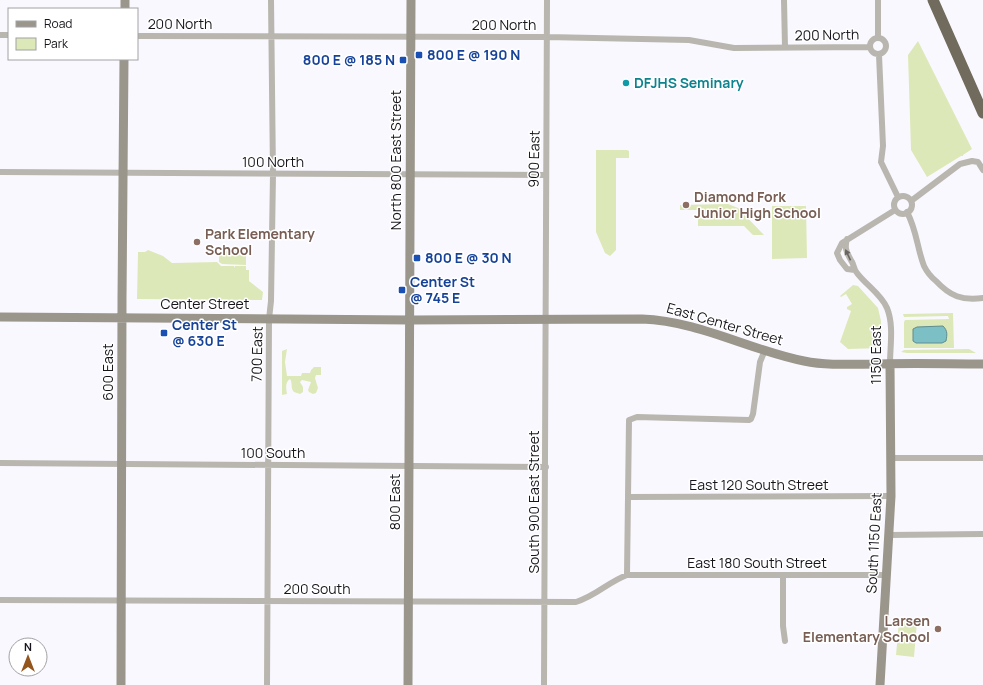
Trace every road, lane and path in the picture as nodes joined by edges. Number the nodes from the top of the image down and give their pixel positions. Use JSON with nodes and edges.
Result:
{"nodes":[{"id":1,"x":271,"y":0,"type":"edge"},
{"id":2,"x":411,"y":0,"type":"edge"},
{"id":3,"x":547,"y":0,"type":"edge"},
{"id":4,"x":784,"y":0,"type":"edge"},
{"id":5,"x":878,"y":0,"type":"edge"},
{"id":6,"x":933,"y":0,"type":"edge"},
{"id":7,"x":138,"y":36,"type":"edge"},
{"id":8,"x":271,"y":37,"type":"junction"},
{"id":9,"x":547,"y":37,"type":"junction"},
{"id":10,"x":411,"y":38,"type":"junction"},
{"id":11,"x":878,"y":38,"type":"junction"},
{"id":12,"x":785,"y":47,"type":"junction"},
{"id":13,"x":870,"y":47,"type":"junction"},
{"id":14,"x":879,"y":55,"type":"junction"},
{"id":15,"x":124,"y":60,"type":"edge"},
{"id":16,"x":983,"y":113,"type":"edge"},
{"id":17,"x":983,"y":170,"type":"edge"},
{"id":18,"x":0,"y":172,"type":"edge"},
{"id":19,"x":123,"y":173,"type":"junction"},
{"id":20,"x":273,"y":174,"type":"junction"},
{"id":21,"x":410,"y":175,"type":"junction"},
{"id":22,"x":546,"y":175,"type":"junction"},
{"id":23,"x":898,"y":197,"type":"junction"},
{"id":24,"x":911,"y":200,"type":"junction"},
{"id":25,"x":895,"y":210,"type":"junction"},
{"id":26,"x":907,"y":212,"type":"junction"},
{"id":27,"x":983,"y":298,"type":"edge"},
{"id":28,"x":0,"y":317,"type":"edge"},
{"id":29,"x":123,"y":318,"type":"junction"},
{"id":30,"x":546,"y":318,"type":"junction"},
{"id":31,"x":270,"y":319,"type":"junction"},
{"id":32,"x":410,"y":320,"type":"junction"},
{"id":33,"x":765,"y":350,"type":"junction"},
{"id":34,"x":890,"y":364,"type":"junction"},
{"id":35,"x":983,"y":364,"type":"edge"},
{"id":36,"x":890,"y":427,"type":"joint"},
{"id":37,"x":890,"y":458,"type":"junction"},
{"id":38,"x":983,"y":458,"type":"edge"},
{"id":39,"x":122,"y":463,"type":"junction"},
{"id":40,"x":0,"y":464,"type":"edge"},
{"id":41,"x":268,"y":465,"type":"junction"},
{"id":42,"x":410,"y":466,"type":"junction"},
{"id":43,"x":546,"y":466,"type":"junction"},
{"id":44,"x":891,"y":496,"type":"junction"},
{"id":45,"x":628,"y":497,"type":"junction"},
{"id":46,"x":983,"y":534,"type":"edge"},
{"id":47,"x":889,"y":535,"type":"junction"},
{"id":48,"x":627,"y":575,"type":"junction"},
{"id":49,"x":783,"y":575,"type":"junction"},
{"id":50,"x":886,"y":575,"type":"junction"},
{"id":51,"x":0,"y":600,"type":"edge"},
{"id":52,"x":121,"y":600,"type":"junction"},
{"id":53,"x":267,"y":601,"type":"junction"},
{"id":54,"x":409,"y":602,"type":"junction"},
{"id":55,"x":545,"y":602,"type":"junction"},
{"id":56,"x":785,"y":641,"type":"dead end"},
{"id":57,"x":121,"y":685,"type":"edge"},
{"id":58,"x":267,"y":685,"type":"edge"},
{"id":59,"x":408,"y":685,"type":"edge"},
{"id":60,"x":544,"y":685,"type":"edge"},
{"id":61,"x":880,"y":685,"type":"edge"}],
"edges":[{"from":1,"to":8,"type":"street","name":"700 East"},
{"from":2,"to":10,"type":"street","name":"North 800 East Street"},
{"from":3,"to":9,"type":"street","name":"900 East"},
{"from":4,"to":12,"type":"street"},
{"from":5,"to":11,"type":"street"},
{"from":6,"to":16,"type":"highway"},
{"from":7,"to":8,"type":"street","name":"200 North"},
{"from":8,"to":10,"type":"street","name":"200 North"},
{"from":8,"to":20,"type":"street","name":"700 East"},
{"from":9,"to":10,"type":"street","name":"200 North"},
{"from":9,"to":12,"type":"street","name":"200 North"},
{"from":9,"to":22,"type":"street","name":"900 East"},
{"from":10,"to":21,"type":"street","name":"North 800 East Street"},
{"from":11,"to":13,"type":"street"},
{"from":11,"to":14,"type":"street"},
{"from":12,"to":13,"type":"street","name":"200 North"},
{"from":13,"to":14,"type":"street"},
{"from":14,"to":23,"type":"street"},
{"from":15,"to":19,"type":"street","name":"600 East"},
{"from":17,"to":24,"type":"street"},
{"from":18,"to":19,"type":"street","name":"100 North"},
{"from":19,"to":20,"type":"street","name":"100 North"},
{"from":19,"to":29,"type":"street","name":"600 East"},
{"from":20,"to":21,"type":"street","name":"100 North"},
{"from":20,"to":31,"type":"street","name":"700 East"},
{"from":21,"to":22,"type":"street","name":"100 North"},
{"from":21,"to":32,"type":"street","name":"North 800 East Street"},
{"from":22,"to":30,"type":"street","name":"900 East"},
{"from":23,"to":24,"type":"street"},
{"from":23,"to":25,"type":"street"},
{"from":24,"to":26,"type":"street"},
{"from":25,"to":26,"type":"street"},
{"from":25,"to":34,"type":"street","name":"1150 East"},
{"from":26,"to":27,"type":"street"},
{"from":28,"to":29,"type":"street","name":"Center Street"},
{"from":29,"to":31,"type":"street","name":"Center Street"},
{"from":29,"to":39,"type":"street","name":"600 East"},
{"from":30,"to":32,"type":"street","name":"East Center Street"},
{"from":30,"to":33,"type":"street","name":"East Center Street"},
{"from":30,"to":43,"type":"street","name":"South 900 East Street"},
{"from":31,"to":32,"type":"street","name":"Center Street"},
{"from":31,"to":41,"type":"street","name":"700 East"},
{"from":32,"to":42,"type":"street","name":"800 East"},
{"from":33,"to":34,"type":"street","name":"East Center Street"},
{"from":33,"to":45,"type":"street"},
{"from":34,"to":35,"type":"street","name":"East Center Street"},
{"from":34,"to":36,"type":"street","name":"1150 East"},
{"from":36,"to":37,"type":"street","name":"South 1150 East"},
{"from":37,"to":38,"type":"street"},
{"from":37,"to":44,"type":"street","name":"South 1150 East"},
{"from":39,"to":40,"type":"street","name":"100 South"},
{"from":39,"to":41,"type":"street","name":"100 South"},
{"from":39,"to":52,"type":"street","name":"600 East"},
{"from":41,"to":42,"type":"street","name":"100 South"},
{"from":41,"to":53,"type":"street","name":"700 East"},
{"from":42,"to":43,"type":"street","name":"100 South"},
{"from":42,"to":54,"type":"street","name":"800 East"},
{"from":43,"to":55,"type":"street","name":"South 900 East Street"},
{"from":44,"to":45,"type":"street","name":"East 120 South Street"},
{"from":44,"to":47,"type":"street","name":"South 1150 East"},
{"from":45,"to":48,"type":"street"},
{"from":46,"to":47,"type":"street"},
{"from":47,"to":50,"type":"street","name":"South 1150 East"},
{"from":48,"to":49,"type":"street","name":"East 180 South Street"},
{"from":48,"to":55,"type":"street","name":"200 South"},
{"from":49,"to":50,"type":"street","name":"East 180 South Street"},
{"from":49,"to":56,"type":"street"},
{"from":50,"to":61,"type":"street","name":"South 1150 East"},
{"from":51,"to":52,"type":"street","name":"200 South"},
{"from":52,"to":53,"type":"street","name":"200 South"},
{"from":52,"to":57,"type":"street","name":"600 East"},
{"from":53,"to":54,"type":"street","name":"200 South"},
{"from":53,"to":58,"type":"street","name":"700 East"},
{"from":54,"to":55,"type":"street","name":"200 South"},
{"from":54,"to":59,"type":"street","name":"800 East"},
{"from":55,"to":60,"type":"street","name":"South 900 East Street"}]}
